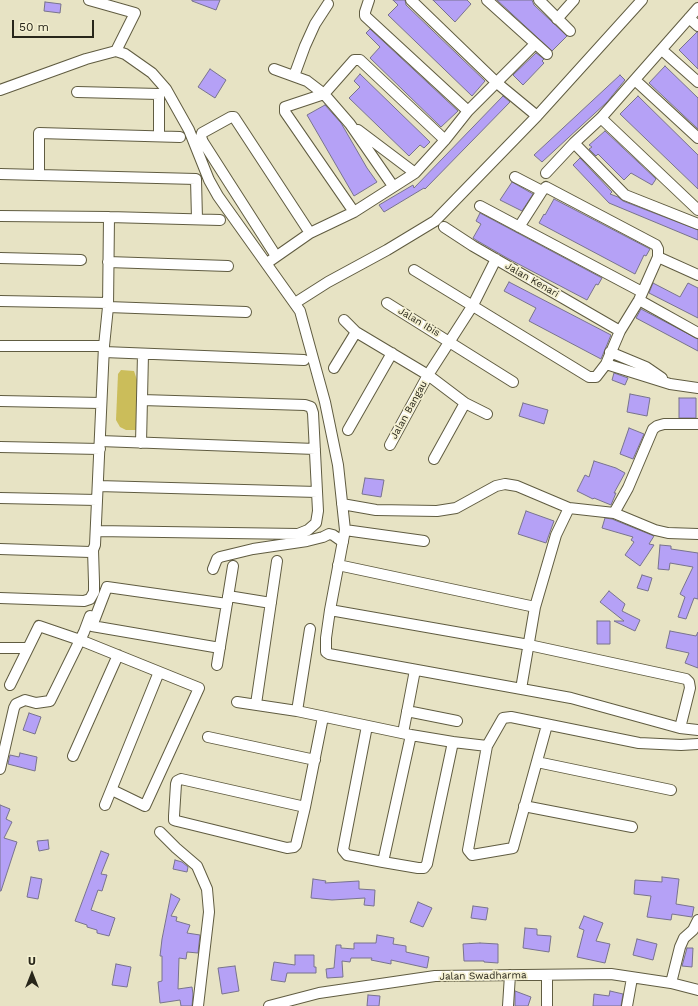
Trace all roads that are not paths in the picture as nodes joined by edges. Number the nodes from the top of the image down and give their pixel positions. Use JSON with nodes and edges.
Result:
{"nodes":[{"id":1,"x":89,"y":0,"type":"edge"},
{"id":2,"x":369,"y":0,"type":"edge"},
{"id":3,"x":411,"y":0,"type":"edge"},
{"id":4,"x":487,"y":0,"type":"edge"},
{"id":5,"x":539,"y":0,"type":"edge"},
{"id":6,"x":574,"y":0,"type":"edge"},
{"id":7,"x":642,"y":0,"type":"edge"},
{"id":8,"x":328,"y":4,"type":"dead end"},
{"id":9,"x":698,"y":8,"type":"edge"},
{"id":10,"x":689,"y":18,"type":"junction"},
{"id":11,"x":557,"y":19,"type":"junction"},
{"id":12,"x":698,"y":26,"type":"edge"},
{"id":13,"x":570,"y":31,"type":"dead end"},
{"id":14,"x":535,"y":44,"type":"junction"},
{"id":15,"x":662,"y":50,"type":"junction"},
{"id":16,"x":116,"y":51,"type":"junction"},
{"id":17,"x":547,"y":54,"type":"dead end"},
{"id":18,"x":274,"y":69,"type":"dead end"},
{"id":19,"x":294,"y":76,"type":"junction"},
{"id":20,"x":635,"y":80,"type":"junction"},
{"id":21,"x":497,"y":82,"type":"junction"},
{"id":22,"x":698,"y":82,"type":"edge"},
{"id":23,"x":0,"y":90,"type":"edge"},
{"id":24,"x":77,"y":92,"type":"dead end"},
{"id":25,"x":324,"y":94,"type":"junction"},
{"id":26,"x":468,"y":111,"type":"junction"},
{"id":27,"x":537,"y":116,"type":"junction"},
{"id":28,"x":601,"y":118,"type":"junction"},
{"id":29,"x":350,"y":124,"type":"junction"},
{"id":30,"x":159,"y":136,"type":"junction"},
{"id":31,"x":180,"y":136,"type":"dead end"},
{"id":32,"x":698,"y":138,"type":"edge"},
{"id":33,"x":445,"y":140,"type":"junction"},
{"id":34,"x":574,"y":143,"type":"junction"},
{"id":35,"x":415,"y":173,"type":"junction"},
{"id":36,"x":546,"y":173,"type":"dead end"},
{"id":37,"x":0,"y":174,"type":"edge"},
{"id":38,"x":39,"y":175,"type":"junction"},
{"id":39,"x":515,"y":177,"type":"dead end"},
{"id":40,"x":393,"y":186,"type":"junction"},
{"id":41,"x":542,"y":191,"type":"junction"},
{"id":42,"x":480,"y":206,"type":"dead end"},
{"id":43,"x":698,"y":210,"type":"edge"},
{"id":44,"x":354,"y":212,"type":"junction"},
{"id":45,"x":0,"y":216,"type":"edge"},
{"id":46,"x":109,"y":217,"type":"junction"},
{"id":47,"x":197,"y":219,"type":"junction"},
{"id":48,"x":220,"y":220,"type":"dead end"},
{"id":49,"x":698,"y":224,"type":"edge"},
{"id":50,"x":444,"y":227,"type":"dead end"},
{"id":51,"x":519,"y":227,"type":"junction"},
{"id":52,"x":310,"y":233,"type":"junction"},
{"id":53,"x":276,"y":256,"type":"junction"},
{"id":54,"x":658,"y":257,"type":"junction"},
{"id":55,"x":0,"y":258,"type":"edge"},
{"id":56,"x":496,"y":259,"type":"junction"},
{"id":57,"x":81,"y":260,"type":"dead end"},
{"id":58,"x":108,"y":262,"type":"junction"},
{"id":59,"x":267,"y":263,"type":"junction"},
{"id":60,"x":228,"y":266,"type":"dead end"},
{"id":61,"x":414,"y":270,"type":"dead end"},
{"id":62,"x":698,"y":275,"type":"edge"},
{"id":63,"x":640,"y":296,"type":"junction"},
{"id":64,"x":0,"y":301,"type":"edge"},
{"id":65,"x":295,"y":303,"type":"junction"},
{"id":66,"x":387,"y":303,"type":"dead end"},
{"id":67,"x":108,"y":305,"type":"junction"},
{"id":68,"x":473,"y":305,"type":"junction"},
{"id":69,"x":246,"y":312,"type":"dead end"},
{"id":70,"x":344,"y":320,"type":"dead end"},
{"id":71,"x":620,"y":331,"type":"junction"},
{"id":72,"x":356,"y":332,"type":"junction"},
{"id":73,"x":698,"y":333,"type":"edge"},
{"id":74,"x":450,"y":342,"type":"junction"},
{"id":75,"x":0,"y":346,"type":"edge"},
{"id":76,"x":104,"y":349,"type":"junction"},
{"id":77,"x":392,"y":352,"type":"junction"},
{"id":78,"x":610,"y":352,"type":"junction"},
{"id":79,"x":143,"y":354,"type":"junction"},
{"id":80,"x":304,"y":360,"type":"dead end"},
{"id":81,"x":606,"y":364,"type":"junction"},
{"id":82,"x":334,"y":368,"type":"dead end"},
{"id":83,"x":428,"y":375,"type":"junction"},
{"id":84,"x":513,"y":382,"type":"dead end"},
{"id":85,"x":670,"y":384,"type":"junction"},
{"id":86,"x":698,"y":388,"type":"edge"},
{"id":87,"x":142,"y":400,"type":"junction"},
{"id":88,"x":0,"y":401,"type":"edge"},
{"id":89,"x":465,"y":403,"type":"junction"},
{"id":90,"x":101,"y":404,"type":"junction"},
{"id":91,"x":487,"y":414,"type":"dead end"},
{"id":92,"x":698,"y":424,"type":"edge"},
{"id":93,"x":348,"y":430,"type":"dead end"},
{"id":94,"x":141,"y":443,"type":"junction"},
{"id":95,"x":100,"y":445,"type":"junction"},
{"id":96,"x":390,"y":445,"type":"dead end"},
{"id":97,"x":0,"y":447,"type":"edge"},
{"id":98,"x":315,"y":449,"type":"junction"},
{"id":99,"x":434,"y":459,"type":"dead end"},
{"id":100,"x":98,"y":486,"type":"junction"},
{"id":101,"x":317,"y":492,"type":"junction"},
{"id":102,"x":0,"y":498,"type":"edge"},
{"id":103,"x":97,"y":500,"type":"junction"},
{"id":104,"x":342,"y":504,"type":"junction"},
{"id":105,"x":569,"y":508,"type":"junction"},
{"id":106,"x":614,"y":513,"type":"junction"},
{"id":107,"x":345,"y":530,"type":"junction"},
{"id":108,"x":96,"y":531,"type":"junction"},
{"id":109,"x":698,"y":534,"type":"edge"},
{"id":110,"x":424,"y":541,"type":"dead end"},
{"id":111,"x":343,"y":542,"type":"junction"},
{"id":112,"x":0,"y":548,"type":"edge"},
{"id":113,"x":92,"y":550,"type":"junction"},
{"id":114,"x":277,"y":561,"type":"dead end"},
{"id":115,"x":338,"y":565,"type":"junction"},
{"id":116,"x":233,"y":566,"type":"dead end"},
{"id":117,"x":213,"y":569,"type":"dead end"},
{"id":118,"x":0,"y":598,"type":"edge"},
{"id":119,"x":228,"y":600,"type":"junction"},
{"id":120,"x":95,"y":603,"type":"dead end"},
{"id":121,"x":271,"y":603,"type":"junction"},
{"id":122,"x":535,"y":607,"type":"junction"},
{"id":123,"x":330,"y":610,"type":"junction"},
{"id":124,"x":310,"y":629,"type":"dead end"},
{"id":125,"x":80,"y":640,"type":"junction"},
{"id":126,"x":529,"y":645,"type":"junction"},
{"id":127,"x":0,"y":648,"type":"edge"},
{"id":128,"x":28,"y":648,"type":"junction"},
{"id":129,"x":220,"y":648,"type":"junction"},
{"id":130,"x":118,"y":655,"type":"junction"},
{"id":131,"x":217,"y":665,"type":"dead end"},
{"id":132,"x":415,"y":670,"type":"junction"},
{"id":133,"x":159,"y":672,"type":"junction"},
{"id":134,"x":10,"y":684,"type":"dead end"},
{"id":135,"x":521,"y":689,"type":"junction"},
{"id":136,"x":237,"y":702,"type":"dead end"},
{"id":137,"x":256,"y":704,"type":"junction"},
{"id":138,"x":297,"y":711,"type":"junction"},
{"id":139,"x":407,"y":711,"type":"junction"},
{"id":140,"x":324,"y":717,"type":"junction"},
{"id":141,"x":457,"y":721,"type":"dead end"},
{"id":142,"x":547,"y":725,"type":"junction"},
{"id":143,"x":367,"y":726,"type":"junction"},
{"id":144,"x":680,"y":728,"type":"junction"},
{"id":145,"x":698,"y":730,"type":"edge"},
{"id":146,"x":407,"y":734,"type":"junction"},
{"id":147,"x":208,"y":737,"type":"dead end"},
{"id":148,"x":453,"y":742,"type":"junction"},
{"id":149,"x":698,"y":744,"type":"edge"},
{"id":150,"x":487,"y":746,"type":"junction"},
{"id":151,"x":73,"y":756,"type":"dead end"},
{"id":152,"x":315,"y":760,"type":"junction"},
{"id":153,"x":537,"y":762,"type":"junction"},
{"id":154,"x":0,"y":769,"type":"edge"},
{"id":155,"x":112,"y":790,"type":"junction"},
{"id":156,"x":671,"y":790,"type":"dead end"},
{"id":157,"x":105,"y":805,"type":"dead end"},
{"id":158,"x":524,"y":806,"type":"junction"},
{"id":159,"x":305,"y":807,"type":"junction"},
{"id":160,"x":632,"y":827,"type":"dead end"},
{"id":161,"x":160,"y":832,"type":"dead end"},
{"id":162,"x":383,"y":862,"type":"junction"},
{"id":163,"x":698,"y":920,"type":"edge"},
{"id":164,"x":510,"y":975,"type":"junction"},
{"id":165,"x":547,"y":975,"type":"junction"},
{"id":166,"x":632,"y":978,"type":"junction"},
{"id":167,"x":671,"y":983,"type":"junction"},
{"id":168,"x":698,"y":990,"type":"edge"},
{"id":169,"x":198,"y":1006,"type":"edge"},
{"id":170,"x":269,"y":1006,"type":"edge"},
{"id":171,"x":508,"y":1006,"type":"edge"},
{"id":172,"x":547,"y":1006,"type":"edge"},
{"id":173,"x":627,"y":1006,"type":"edge"}],
"edges":[{"from":1,"to":16,"type":"street"},
{"from":2,"to":26,"type":"street"},
{"from":3,"to":21,"type":"street"},
{"from":4,"to":14,"type":"street"},
{"from":5,"to":11,"type":"street"},
{"from":6,"to":11,"type":"street"},
{"from":7,"to":27,"type":"street"},
{"from":8,"to":19,"type":"street"},
{"from":9,"to":10,"type":"street"},
{"from":10,"to":12,"type":"street"},
{"from":10,"to":15,"type":"street"},
{"from":11,"to":13,"type":"street"},
{"from":14,"to":17,"type":"street"},
{"from":14,"to":21,"type":"street"},
{"from":15,"to":20,"type":"street"},
{"from":15,"to":22,"type":"street"},
{"from":16,"to":23,"type":"street"},
{"from":16,"to":59,"type":"street"},
{"from":18,"to":19,"type":"street"},
{"from":19,"to":25,"type":"street"},
{"from":20,"to":28,"type":"street"},
{"from":20,"to":32,"type":"street"},
{"from":21,"to":26,"type":"street"},
{"from":21,"to":27,"type":"street"},
{"from":24,"to":30,"type":"street"},
{"from":25,"to":29,"type":"street"},
{"from":25,"to":33,"type":"street"},
{"from":25,"to":44,"type":"street"},
{"from":26,"to":33,"type":"street"},
{"from":27,"to":65,"type":"street"},
{"from":28,"to":34,"type":"street"},
{"from":28,"to":43,"type":"street"},
{"from":29,"to":35,"type":"street"},
{"from":29,"to":40,"type":"street"},
{"from":30,"to":31,"type":"street"},
{"from":30,"to":38,"type":"street"},
{"from":33,"to":35,"type":"street"},
{"from":34,"to":36,"type":"street"},
{"from":34,"to":49,"type":"street"},
{"from":35,"to":40,"type":"street"},
{"from":37,"to":38,"type":"street"},
{"from":38,"to":47,"type":"street"},
{"from":39,"to":41,"type":"street"},
{"from":40,"to":44,"type":"street"},
{"from":41,"to":51,"type":"street"},
{"from":41,"to":54,"type":"street"},
{"from":42,"to":51,"type":"street"},
{"from":44,"to":52,"type":"street"},
{"from":45,"to":46,"type":"street"},
{"from":46,"to":47,"type":"street"},
{"from":46,"to":58,"type":"street"},
{"from":47,"to":48,"type":"street"},
{"from":50,"to":56,"type":"street","name":"Jalan Kenari"},
{"from":51,"to":63,"type":"street"},
{"from":52,"to":53,"type":"street"},
{"from":52,"to":53,"type":"street"},
{"from":53,"to":59,"type":"street"},
{"from":54,"to":62,"type":"street"},
{"from":54,"to":63,"type":"street"},
{"from":55,"to":57,"type":"street"},
{"from":56,"to":68,"type":"street","name":"Jalan Bangau"},
{"from":56,"to":71,"type":"street","name":"Jalan Kenari"},
{"from":58,"to":60,"type":"street"},
{"from":58,"to":67,"type":"street"},
{"from":59,"to":65,"type":"street"},
{"from":61,"to":68,"type":"street"},
{"from":63,"to":71,"type":"street"},
{"from":63,"to":73,"type":"street"},
{"from":64,"to":67,"type":"street"},
{"from":65,"to":104,"type":"street"},
{"from":66,"to":74,"type":"street","name":"Jalan Ibis"},
{"from":67,"to":69,"type":"street"},
{"from":67,"to":76,"type":"street"},
{"from":68,"to":74,"type":"street","name":"Jalan Bangau"},
{"from":68,"to":81,"type":"street"},
{"from":70,"to":72,"type":"street"},
{"from":71,"to":78,"type":"street"},
{"from":72,"to":77,"type":"street"},
{"from":72,"to":82,"type":"street"},
{"from":74,"to":83,"type":"street","name":"Jalan Bangau"},
{"from":74,"to":84,"type":"street","name":"Jalan Ibis"},
{"from":75,"to":76,"type":"street"},
{"from":76,"to":79,"type":"street"},
{"from":76,"to":90,"type":"street"},
{"from":77,"to":83,"type":"street"},
{"from":77,"to":93,"type":"street"},
{"from":78,"to":81,"type":"street"},
{"from":78,"to":85,"type":"street"},
{"from":79,"to":80,"type":"street"},
{"from":79,"to":87,"type":"street"},
{"from":81,"to":85,"type":"street"},
{"from":83,"to":89,"type":"street"},
{"from":83,"to":96,"type":"street","name":"Jalan Bangau"},
{"from":85,"to":86,"type":"street"},
{"from":87,"to":94,"type":"street"},
{"from":87,"to":98,"type":"street"},
{"from":88,"to":90,"type":"street"},
{"from":89,"to":91,"type":"street"},
{"from":89,"to":99,"type":"street"},
{"from":90,"to":95,"type":"street"},
{"from":92,"to":106,"type":"street"},
{"from":94,"to":95,"type":"street"},
{"from":94,"to":98,"type":"street"},
{"from":95,"to":97,"type":"street"},
{"from":95,"to":100,"type":"street"},
{"from":98,"to":101,"type":"street"},
{"from":100,"to":101,"type":"street"},
{"from":100,"to":103,"type":"street"},
{"from":101,"to":108,"type":"street"},
{"from":102,"to":103,"type":"street"},
{"from":103,"to":108,"type":"street"},
{"from":104,"to":105,"type":"street"},
{"from":104,"to":107,"type":"street"},
{"from":105,"to":106,"type":"street"},
{"from":105,"to":122,"type":"street"},
{"from":106,"to":109,"type":"street"},
{"from":107,"to":110,"type":"street"},
{"from":107,"to":111,"type":"street"},
{"from":108,"to":113,"type":"street"},
{"from":111,"to":115,"type":"street"},
{"from":111,"to":117,"type":"street"},
{"from":112,"to":113,"type":"street"},
{"from":113,"to":118,"type":"street"},
{"from":114,"to":121,"type":"street"},
{"from":115,"to":122,"type":"street"},
{"from":115,"to":123,"type":"street"},
{"from":116,"to":119,"type":"street"},
{"from":119,"to":121,"type":"street"},
{"from":119,"to":129,"type":"street"},
{"from":119,"to":129,"type":"street"},
{"from":120,"to":125,"type":"street"},
{"from":121,"to":137,"type":"street"},
{"from":122,"to":126,"type":"street"},
{"from":123,"to":126,"type":"street"},
{"from":123,"to":132,"type":"street"},
{"from":124,"to":138,"type":"street"},
{"from":125,"to":128,"type":"street"},
{"from":125,"to":130,"type":"street"},
{"from":125,"to":154,"type":"street"},
{"from":126,"to":135,"type":"street"},
{"from":126,"to":144,"type":"street"},
{"from":127,"to":128,"type":"street"},
{"from":128,"to":134,"type":"street"},
{"from":129,"to":131,"type":"street"},
{"from":130,"to":133,"type":"street"},
{"from":130,"to":151,"type":"street"},
{"from":132,"to":135,"type":"street"},
{"from":132,"to":139,"type":"street"},
{"from":133,"to":155,"type":"street"},
{"from":133,"to":155,"type":"street"},
{"from":135,"to":144,"type":"street"},
{"from":136,"to":137,"type":"street"},
{"from":137,"to":138,"type":"street"},
{"from":138,"to":140,"type":"street"},
{"from":139,"to":141,"type":"street"},
{"from":139,"to":146,"type":"street"},
{"from":140,"to":143,"type":"street"},
{"from":140,"to":152,"type":"street"},
{"from":142,"to":149,"type":"street"},
{"from":142,"to":150,"type":"street"},
{"from":142,"to":153,"type":"street"},
{"from":143,"to":146,"type":"street"},
{"from":143,"to":162,"type":"street"},
{"from":144,"to":145,"type":"street"},
{"from":146,"to":148,"type":"street"},
{"from":146,"to":162,"type":"street"},
{"from":147,"to":152,"type":"street"},
{"from":148,"to":150,"type":"street"},
{"from":148,"to":162,"type":"street"},
{"from":150,"to":158,"type":"street"},
{"from":152,"to":159,"type":"street"},
{"from":153,"to":156,"type":"street"},
{"from":153,"to":158,"type":"street"},
{"from":155,"to":157,"type":"street"},
{"from":158,"to":160,"type":"street"},
{"from":159,"to":159,"type":"street"},
{"from":161,"to":169,"type":"street"},
{"from":163,"to":167,"type":"street"},
{"from":164,"to":165,"type":"street","name":"Jalan Swadharma"},
{"from":164,"to":170,"type":"street","name":"Jalan Swadharma"},
{"from":164,"to":171,"type":"street"},
{"from":165,"to":166,"type":"street","name":"Jalan Swadharma"},
{"from":165,"to":172,"type":"street"},
{"from":166,"to":167,"type":"street","name":"Jalan Swadharma"},
{"from":166,"to":173,"type":"street"},
{"from":167,"to":168,"type":"street","name":"Jalan Swadharma"}]}
